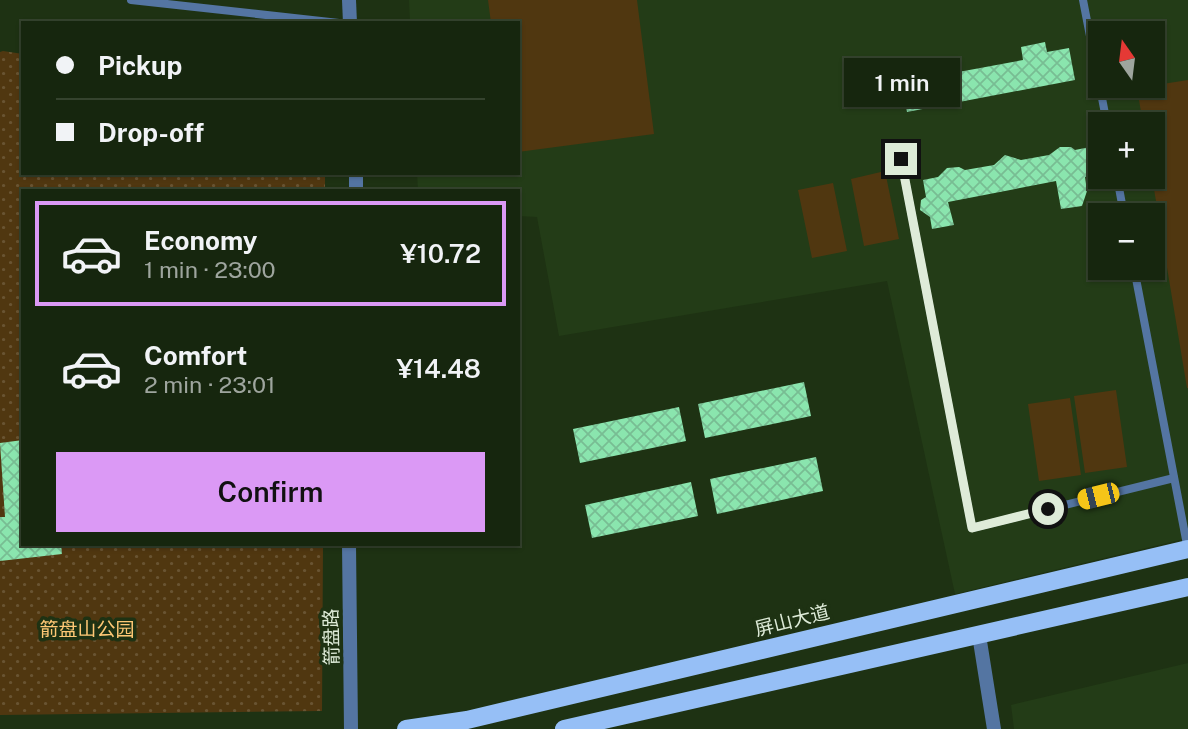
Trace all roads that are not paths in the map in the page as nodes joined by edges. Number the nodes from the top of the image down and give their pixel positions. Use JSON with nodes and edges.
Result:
{"nodes":[{"id":1,"x":131,"y":0,"type":"edge"},
{"id":2,"x":349,"y":0,"type":"edge"},
{"id":3,"x":1083,"y":0,"type":"edge"},
{"id":4,"x":321,"y":21,"type":"edge"},
{"id":5,"x":350,"y":21,"type":"edge"},
{"id":6,"x":1105,"y":112,"type":"edge"},
{"id":7,"x":901,"y":159,"type":"dead end"},
{"id":8,"x":1136,"y":280,"type":"edge"},
{"id":9,"x":1174,"y":478,"type":"junction"},
{"id":10,"x":349,"y":546,"type":"edge"},
{"id":11,"x":1188,"y":550,"type":"edge"},
{"id":12,"x":1188,"y":587,"type":"edge"},
{"id":13,"x":979,"y":635,"type":"junction"},
{"id":14,"x":351,"y":729,"type":"edge"},
{"id":15,"x":406,"y":729,"type":"edge"},
{"id":16,"x":564,"y":729,"type":"edge"},
{"id":17,"x":994,"y":729,"type":"edge"}],
"edges":[{"from":1,"to":4,"type":"lane"},
{"from":2,"to":5,"type":"street"},
{"from":3,"to":6,"type":"lane"},
{"from":7,"to":9,"type":"lane"},
{"from":8,"to":9,"type":"lane"},
{"from":9,"to":11,"type":"lane"},
{"from":10,"to":14,"type":"street","name":"箭盘路"},
{"from":11,"to":15,"type":"main road","name":"屏山大道"},
{"from":12,"to":13,"type":"main road"},
{"from":13,"to":16,"type":"main road"},
{"from":13,"to":17,"type":"street"}]}
